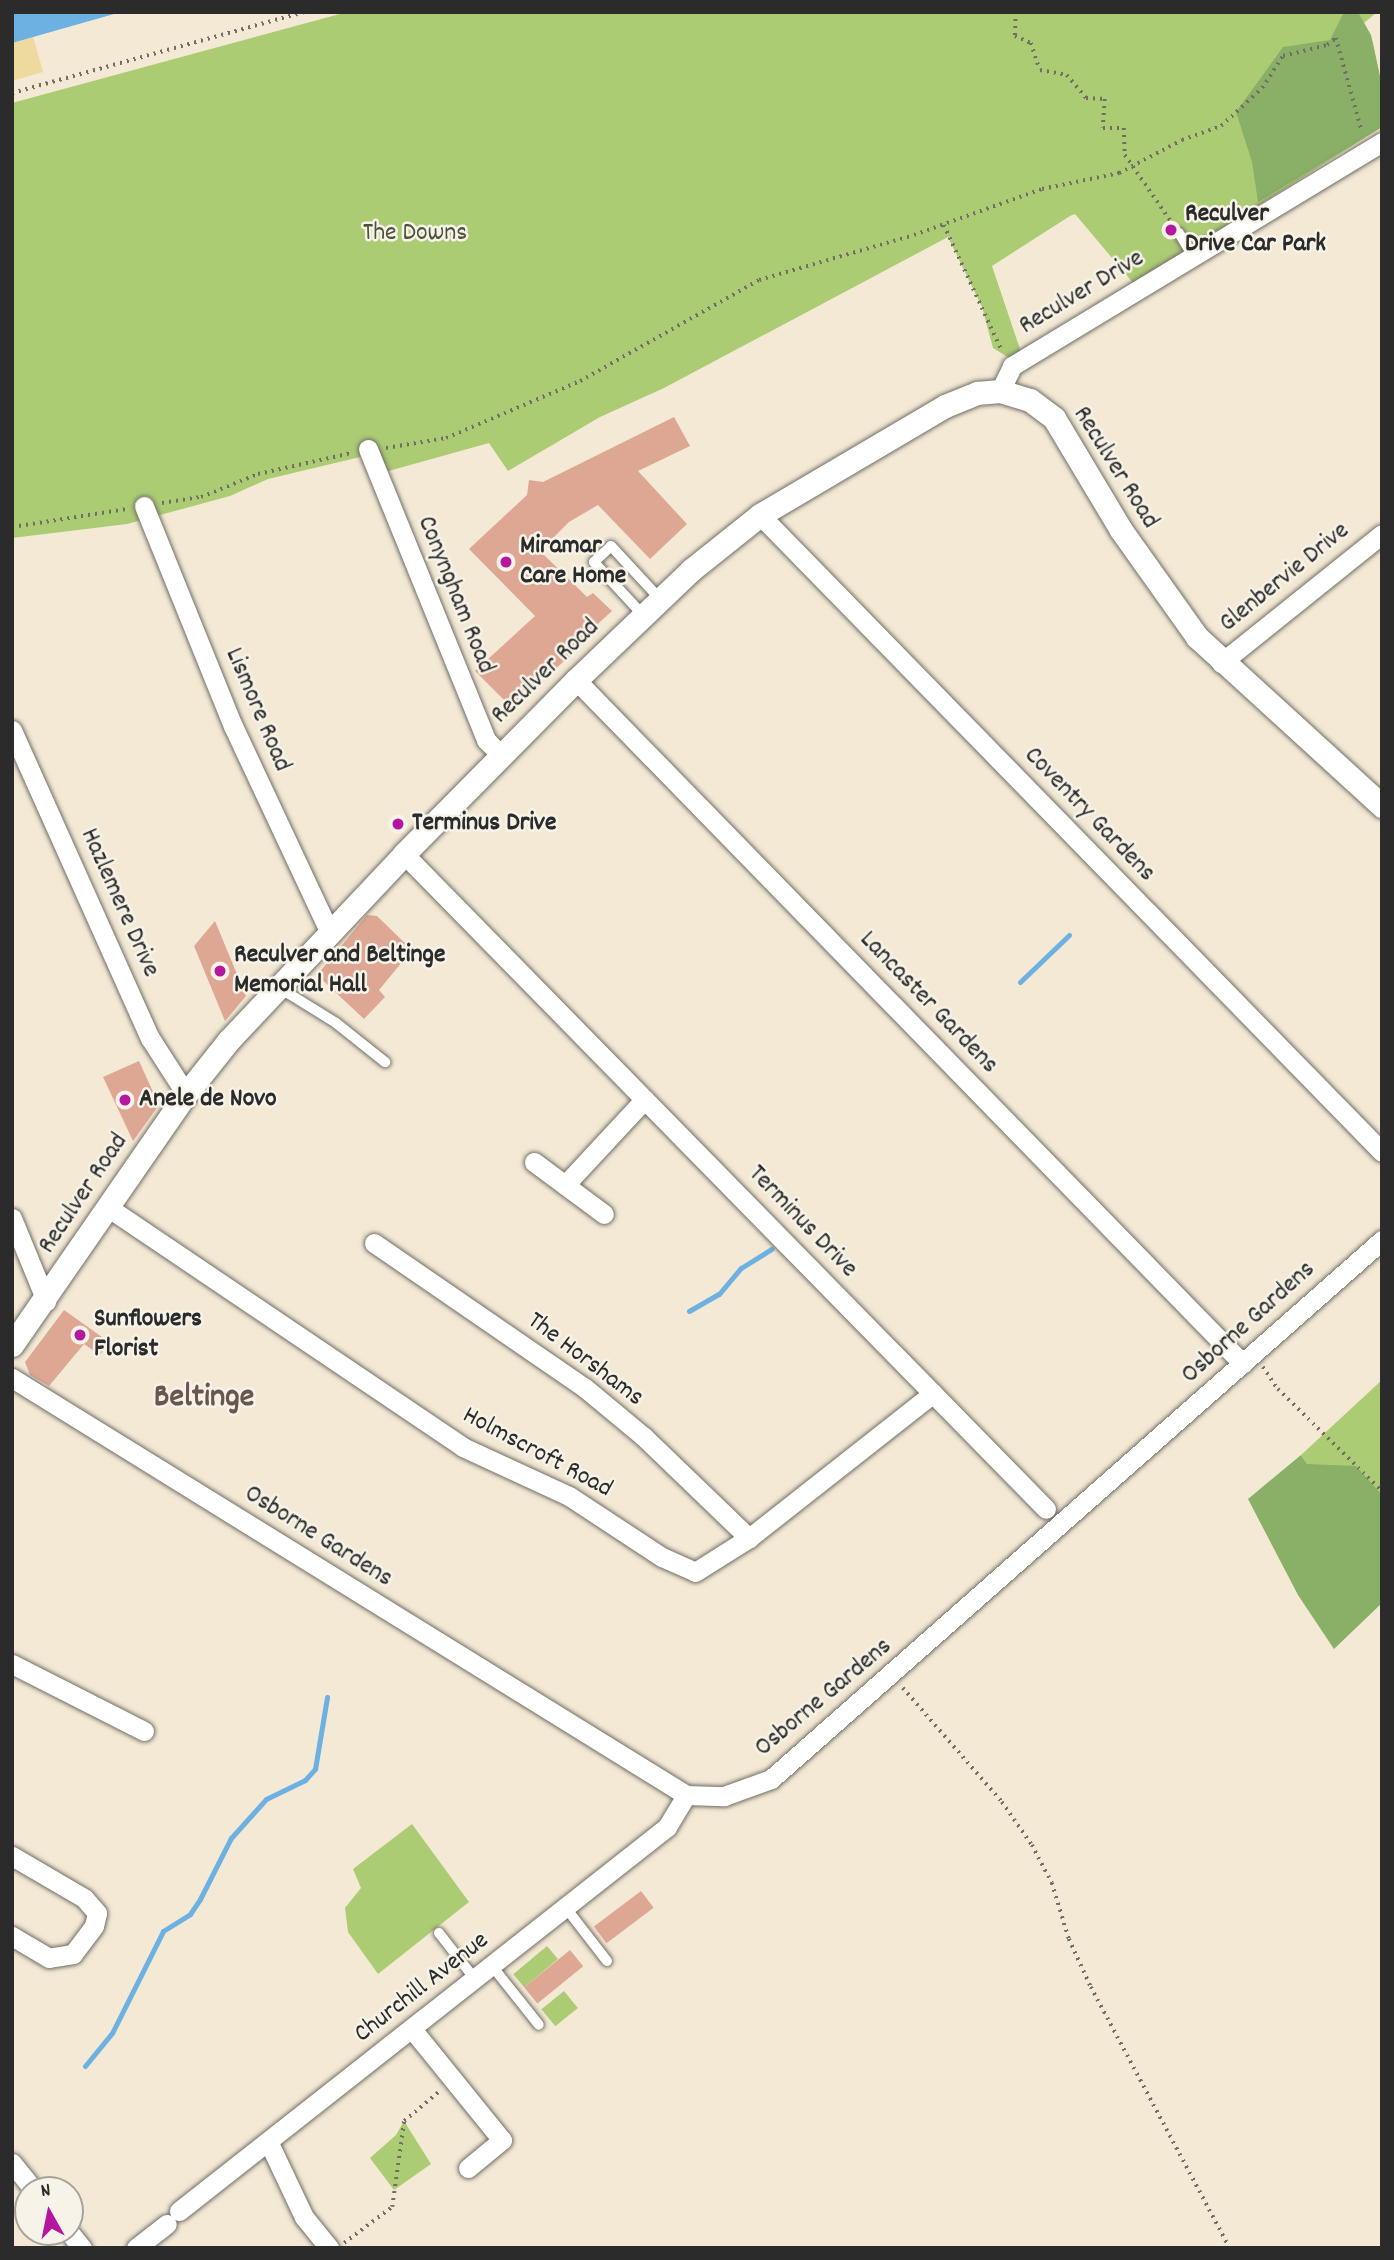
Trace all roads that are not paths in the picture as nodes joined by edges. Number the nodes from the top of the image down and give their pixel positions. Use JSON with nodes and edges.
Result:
{"nodes":[{"id":1,"x":1374,"y":146,"type":"edge"},
{"id":2,"x":1179,"y":233,"type":"road end"},
{"id":3,"x":1193,"y":256,"type":"junction"},
{"id":4,"x":1003,"y":353,"type":"road end"},
{"id":5,"x":1004,"y":383,"type":"junction"},
{"id":6,"x":368,"y":449,"type":"road end"},
{"id":7,"x":144,"y":506,"type":"road end"},
{"id":8,"x":760,"y":514,"type":"junction"},
{"id":9,"x":1382,"y":534,"type":"edge"},
{"id":10,"x":652,"y":607,"type":"junction"},
{"id":11,"x":1221,"y":663,"type":"junction"},
{"id":12,"x":576,"y":680,"type":"junction"},
{"id":13,"x":12,"y":730,"type":"edge"},
{"id":14,"x":501,"y":755,"type":"junction"},
{"id":15,"x":1382,"y":806,"type":"edge"},
{"id":16,"x":404,"y":854,"type":"junction"},
{"id":17,"x":330,"y":933,"type":"junction"},
{"id":18,"x":278,"y":987,"type":"junction"},
{"id":19,"x":384,"y":1062,"type":"dead end"},
{"id":20,"x":186,"y":1094,"type":"junction"},
{"id":21,"x":645,"y":1099,"type":"junction"},
{"id":22,"x":1382,"y":1152,"type":"edge"},
{"id":23,"x":534,"y":1162,"type":"dead end"},
{"id":24,"x":565,"y":1185,"type":"junction"},
{"id":25,"x":109,"y":1208,"type":"junction"},
{"id":26,"x":604,"y":1214,"type":"dead end"},
{"id":27,"x":12,"y":1218,"type":"edge"},
{"id":28,"x":1382,"y":1240,"type":"edge"},
{"id":29,"x":374,"y":1243,"type":"dead end"},
{"id":30,"x":46,"y":1301,"type":"junction"},
{"id":31,"x":12,"y":1345,"type":"edge"},
{"id":32,"x":1248,"y":1359,"type":"junction"},
{"id":33,"x":12,"y":1378,"type":"edge"},
{"id":34,"x":933,"y":1393,"type":"junction"},
{"id":35,"x":1046,"y":1509,"type":"dead end"},
{"id":36,"x":749,"y":1538,"type":"junction"},
{"id":37,"x":12,"y":1664,"type":"edge"},
{"id":38,"x":144,"y":1731,"type":"dead end"},
{"id":39,"x":685,"y":1795,"type":"junction"},
{"id":40,"x":12,"y":1856,"type":"edge"},
{"id":41,"x":566,"y":1908,"type":"junction"},
{"id":42,"x":439,"y":1933,"type":"dead end"},
{"id":43,"x":12,"y":1936,"type":"edge"},
{"id":44,"x":607,"y":1961,"type":"dead end"},
{"id":45,"x":492,"y":1966,"type":"junction"},
{"id":46,"x":476,"y":1979,"type":"junction"},
{"id":47,"x":539,"y":2025,"type":"dead end"},
{"id":48,"x":412,"y":2029,"type":"junction"},
{"id":49,"x":269,"y":2143,"type":"junction"},
{"id":50,"x":468,"y":2168,"type":"dead end"},
{"id":51,"x":136,"y":2248,"type":"edge"},
{"id":52,"x":329,"y":2248,"type":"edge"}],
"edges":[{"from":1,"to":3,"type":"street","name":"Reculver Drive"},
{"from":2,"to":3,"type":"lane"},
{"from":3,"to":5,"type":"street","name":"Reculver Drive"},
{"from":4,"to":5,"type":"street"},
{"from":5,"to":8,"type":"street","name":"Reculver Road"},
{"from":5,"to":11,"type":"street","name":"Reculver Road"},
{"from":6,"to":14,"type":"street","name":"Conyngham Road"},
{"from":7,"to":17,"type":"street","name":"Lismore Road"},
{"from":8,"to":10,"type":"street","name":"Reculver Road"},
{"from":8,"to":22,"type":"street","name":"Coventry Gardens"},
{"from":9,"to":11,"type":"street","name":"Glenbervie Drive"},
{"from":10,"to":10,"type":"lane"},
{"from":10,"to":12,"type":"street","name":"Reculver Road"},
{"from":11,"to":15,"type":"street","name":"Reculver Road"},
{"from":12,"to":14,"type":"street","name":"Reculver Road"},
{"from":12,"to":32,"type":"street","name":"Lancaster Gardens"},
{"from":13,"to":20,"type":"street","name":"Hazlemere Drive"},
{"from":14,"to":16,"type":"street","name":"Reculver Road"},
{"from":16,"to":17,"type":"street","name":"Reculver Road"},
{"from":16,"to":21,"type":"street","name":"Terminus Drive"},
{"from":17,"to":18,"type":"street","name":"Reculver Road"},
{"from":18,"to":19,"type":"lane"},
{"from":18,"to":20,"type":"street","name":"Reculver Road"},
{"from":20,"to":25,"type":"street","name":"Reculver Road"},
{"from":21,"to":24,"type":"street"},
{"from":21,"to":34,"type":"street","name":"Terminus Drive"},
{"from":23,"to":24,"type":"street"},
{"from":24,"to":26,"type":"street"},
{"from":25,"to":30,"type":"street","name":"Reculver Road"},
{"from":25,"to":36,"type":"street","name":"Holmscroft Road"},
{"from":27,"to":30,"type":"street"},
{"from":28,"to":32,"type":"street","name":"Osborne Gardens"},
{"from":29,"to":36,"type":"street","name":"The Horshams"},
{"from":30,"to":31,"type":"street","name":"Reculver Road"},
{"from":32,"to":39,"type":"street","name":"Osborne Gardens"},
{"from":33,"to":39,"type":"street","name":"Osborne Gardens"},
{"from":34,"to":35,"type":"street","name":"Terminus Drive"},
{"from":34,"to":36,"type":"street","name":"Holmscroft Road"},
{"from":37,"to":38,"type":"street"},
{"from":39,"to":41,"type":"street","name":"Churchill Avenue"},
{"from":40,"to":43,"type":"street"},
{"from":41,"to":44,"type":"lane"},
{"from":41,"to":45,"type":"street","name":"Churchill Avenue"},
{"from":42,"to":46,"type":"lane"},
{"from":45,"to":46,"type":"street","name":"Churchill Avenue"},
{"from":45,"to":47,"type":"lane"},
{"from":46,"to":48,"type":"street","name":"Churchill Avenue"},
{"from":48,"to":49,"type":"street","name":"Churchill Avenue"},
{"from":48,"to":50,"type":"street"},
{"from":49,"to":51,"type":"street","name":"Churchill Avenue"},
{"from":49,"to":52,"type":"street"}]}
